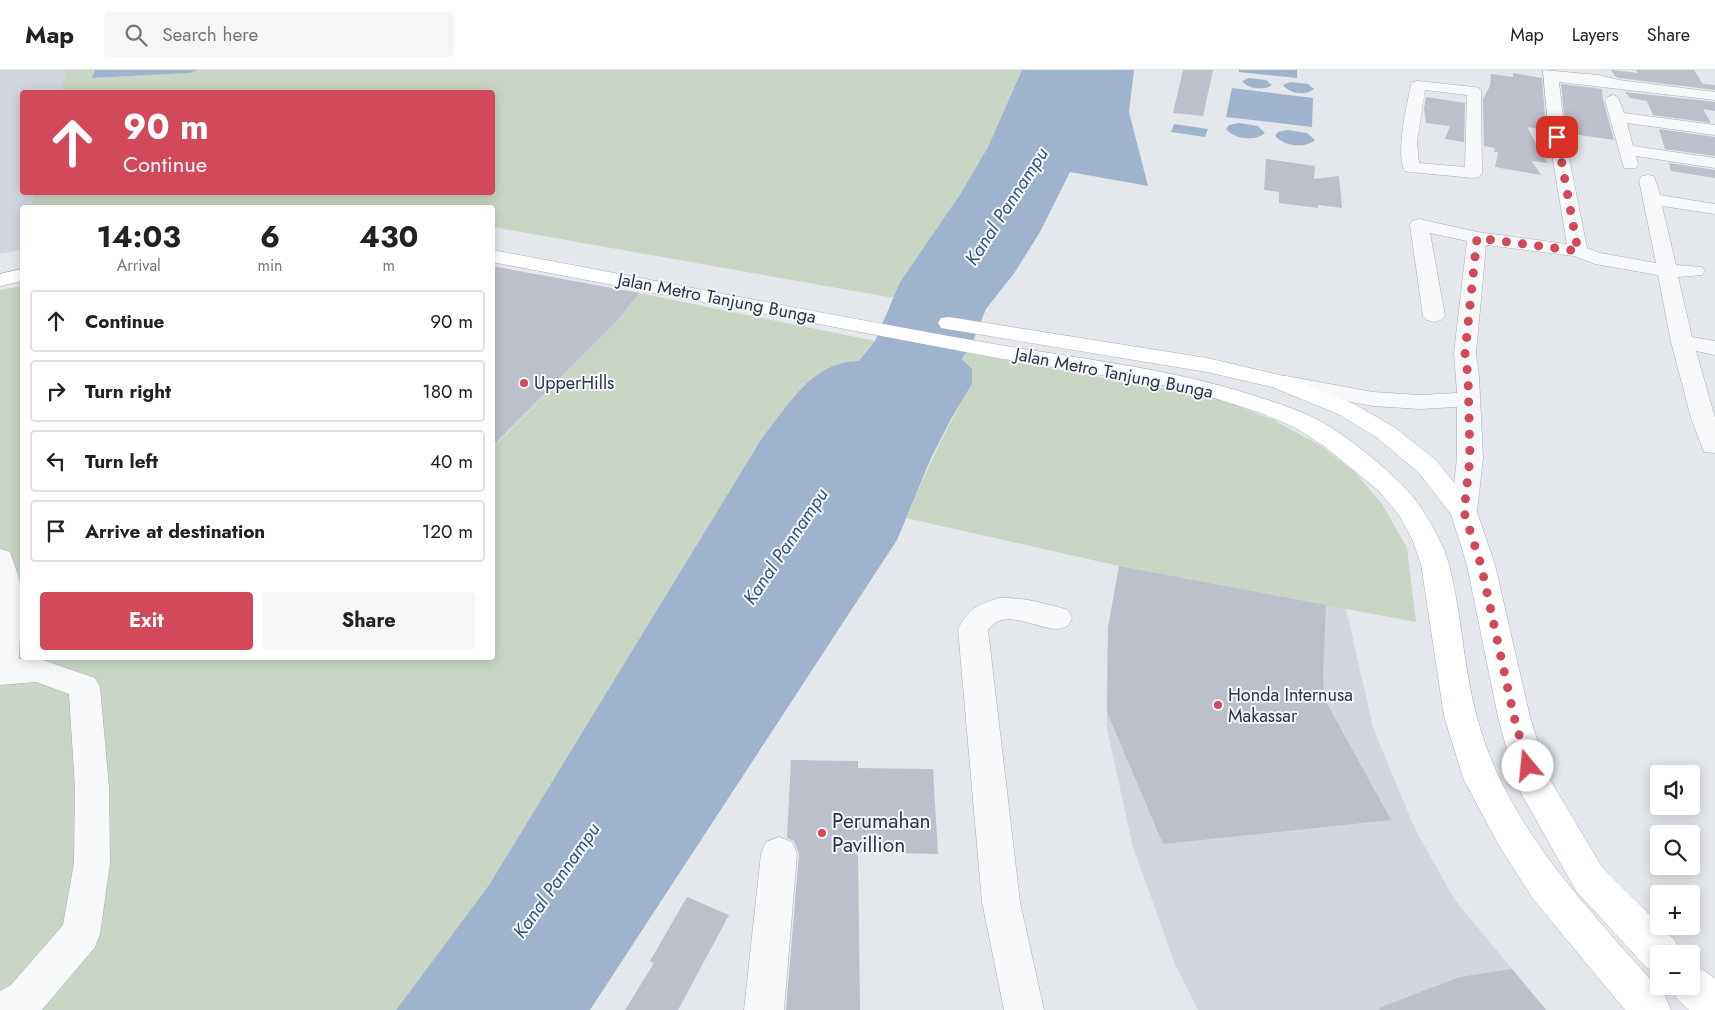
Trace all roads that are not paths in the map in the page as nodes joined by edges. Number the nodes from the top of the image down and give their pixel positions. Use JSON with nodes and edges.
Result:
{"nodes":[{"id":1,"x":1550,"y":74,"type":"edge"},
{"id":2,"x":1418,"y":78,"type":"edge"},
{"id":3,"x":1611,"y":80,"type":"edge"},
{"id":4,"x":1715,"y":96,"type":"edge"},
{"id":5,"x":1617,"y":116,"type":"junction"},
{"id":6,"x":1715,"y":130,"type":"edge"},
{"id":7,"x":1715,"y":163,"type":"edge"},
{"id":8,"x":1715,"y":209,"type":"edge"},
{"id":9,"x":1477,"y":238,"type":"junction"},
{"id":10,"x":495,"y":242,"type":"edge"},
{"id":11,"x":1578,"y":251,"type":"junction"},
{"id":12,"x":495,"y":256,"type":"edge"},
{"id":13,"x":20,"y":260,"type":"edge"},
{"id":14,"x":0,"y":265,"type":"edge"},
{"id":15,"x":1666,"y":266,"type":"junction"},
{"id":16,"x":1705,"y":273,"type":"edge"},
{"id":17,"x":20,"y":275,"type":"edge"},
{"id":18,"x":0,"y":280,"type":"edge"},
{"id":19,"x":1434,"y":316,"type":"dead end"},
{"id":20,"x":875,"y":319,"type":"junction"},
{"id":21,"x":995,"y":341,"type":"junction"},
{"id":22,"x":1682,"y":342,"type":"junction"},
{"id":23,"x":1715,"y":348,"type":"edge"},
{"id":24,"x":1280,"y":382,"type":"junction"},
{"id":25,"x":1468,"y":398,"type":"junction"},
{"id":26,"x":1709,"y":419,"type":"edge"},
{"id":27,"x":1713,"y":446,"type":"dead end"},
{"id":28,"x":1464,"y":512,"type":"junction"},
{"id":29,"x":0,"y":558,"type":"edge"},
{"id":30,"x":5,"y":592,"type":"edge"},
{"id":31,"x":1057,"y":618,"type":"dead end"},
{"id":32,"x":1,"y":673,"type":"edge"},
{"id":33,"x":780,"y":854,"type":"dead end"},
{"id":34,"x":1652,"y":945,"type":"edge"},
{"id":35,"x":1700,"y":993,"type":"edge"},
{"id":36,"x":1715,"y":1006,"type":"edge"},
{"id":37,"x":6,"y":1010,"type":"edge"},
{"id":38,"x":764,"y":1010,"type":"edge"},
{"id":39,"x":1024,"y":1010,"type":"edge"},
{"id":40,"x":1651,"y":1010,"type":"edge"}],
"edges":[{"from":1,"to":3,"type":"street"},
{"from":1,"to":11,"type":"street"},
{"from":2,"to":2,"type":"street"},
{"from":3,"to":4,"type":"street"},
{"from":3,"to":5,"type":"street"},
{"from":5,"to":6,"type":"street"},
{"from":5,"to":7,"type":"street"},
{"from":8,"to":15,"type":"street"},
{"from":9,"to":11,"type":"street"},
{"from":9,"to":19,"type":"street"},
{"from":9,"to":25,"type":"street"},
{"from":10,"to":20,"type":"main road","name":"Jalan Metro Tanjung Bunga"},
{"from":11,"to":15,"type":"street"},
{"from":12,"to":20,"type":"main road","name":"Jalan Metro Tanjung Bunga"},
{"from":13,"to":14,"type":"main road"},
{"from":15,"to":16,"type":"street"},
{"from":15,"to":22,"type":"street"},
{"from":17,"to":18,"type":"main road"},
{"from":20,"to":21,"type":"main road","name":"Jalan Metro Tanjung Bunga"},
{"from":21,"to":24,"type":"main road","name":"Jalan Metro Tanjung Bunga"},
{"from":21,"to":40,"type":"main road","name":"Jalan Metro Tanjung Bunga"},
{"from":22,"to":23,"type":"street"},
{"from":22,"to":26,"type":"street"},
{"from":24,"to":25,"type":"street"},
{"from":24,"to":28,"type":"main road","name":"Jalan Metro Tanjung Bunga"},
{"from":25,"to":28,"type":"street"},
{"from":26,"to":27,"type":"street"},
{"from":28,"to":34,"type":"main road","name":"Jalan Metro Tanjung Bunga"},
{"from":29,"to":30,"type":"street"},
{"from":30,"to":32,"type":"street"},
{"from":31,"to":39,"type":"street"},
{"from":32,"to":37,"type":"street"},
{"from":33,"to":38,"type":"street"},
{"from":35,"to":36,"type":"main road"}]}
